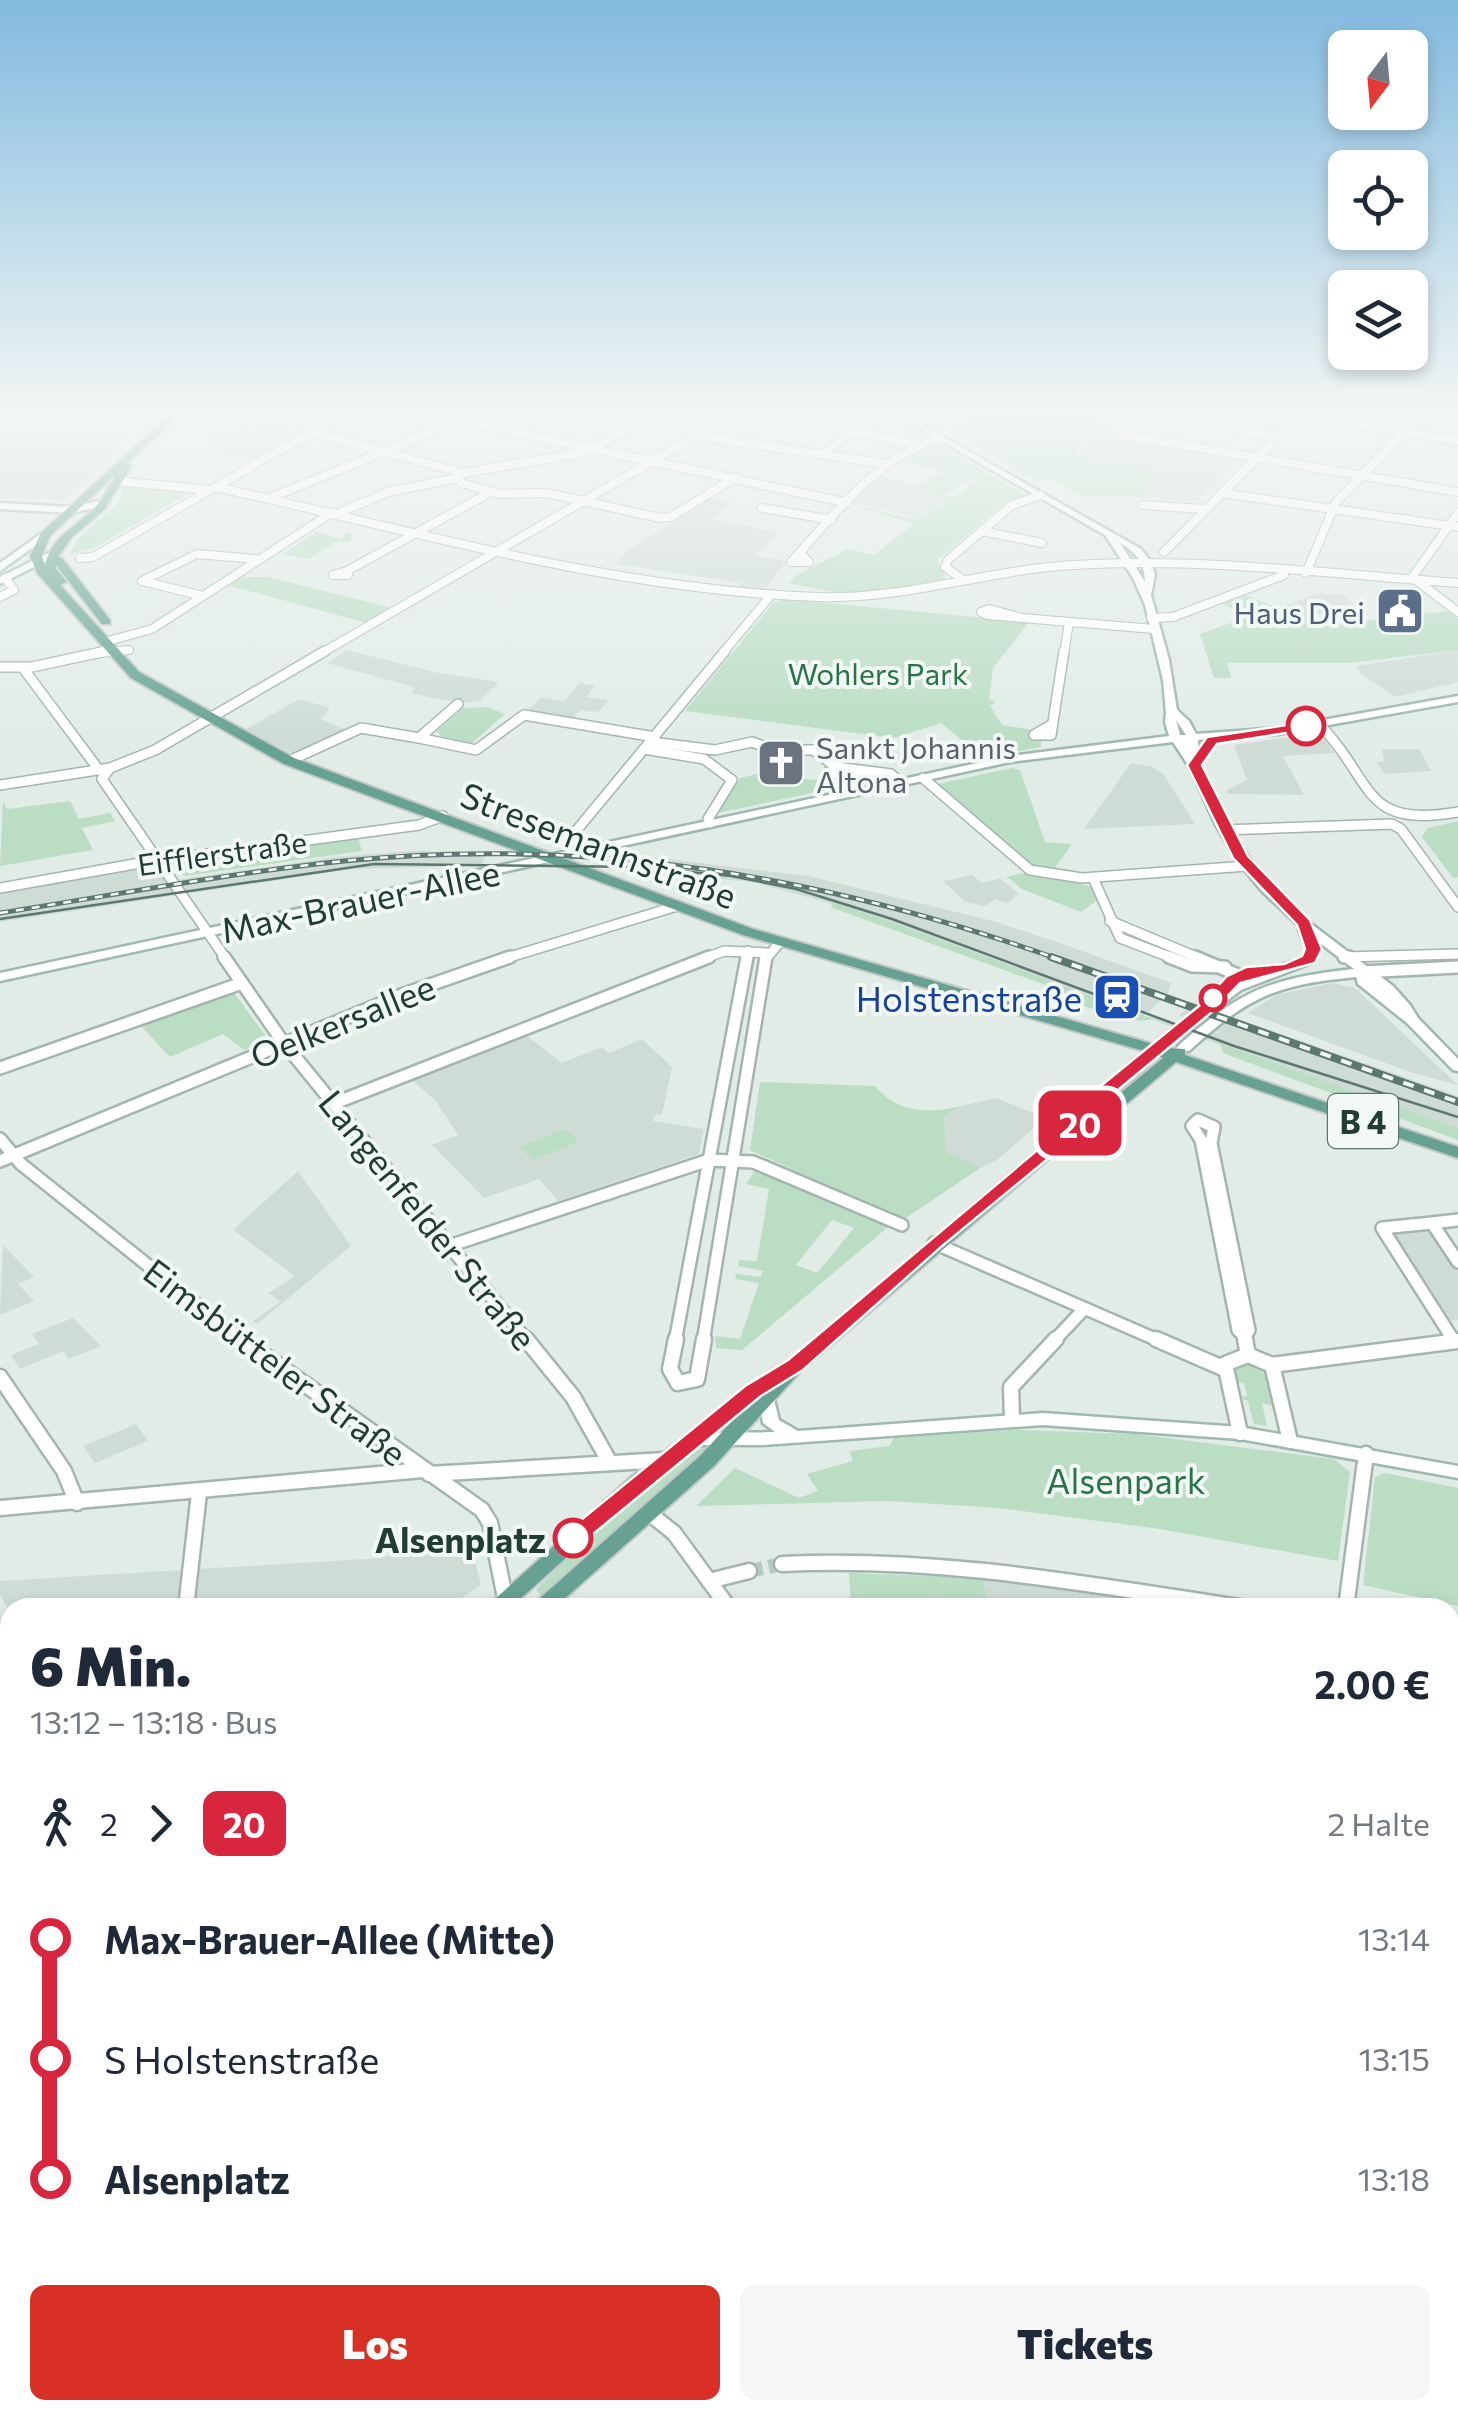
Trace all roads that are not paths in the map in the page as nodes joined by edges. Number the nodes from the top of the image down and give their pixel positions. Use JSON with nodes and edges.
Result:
{"nodes":[{"id":1,"x":63,"y":522,"type":"edge"},
{"id":2,"x":73,"y":522,"type":"edge"},
{"id":3,"x":153,"y":522,"type":"edge"},
{"id":4,"x":320,"y":522,"type":"edge"},
{"id":5,"x":375,"y":522,"type":"edge"},
{"id":6,"x":438,"y":522,"type":"edge"},
{"id":7,"x":548,"y":522,"type":"edge"},
{"id":8,"x":830,"y":522,"type":"edge"},
{"id":9,"x":992,"y":522,"type":"edge"},
{"id":10,"x":1087,"y":522,"type":"edge"},
{"id":11,"x":1193,"y":522,"type":"edge"},
{"id":12,"x":1325,"y":522,"type":"edge"},
{"id":13,"x":1423,"y":522,"type":"edge"},
{"id":14,"x":1453,"y":526,"type":"edge"},
{"id":15,"x":981,"y":531,"type":"junction"},
{"id":16,"x":420,"y":532,"type":"junction"},
{"id":17,"x":46,"y":534,"type":"junction"},
{"id":18,"x":1110,"y":535,"type":"junction"},
{"id":19,"x":1042,"y":543,"type":"dead end"},
{"id":20,"x":106,"y":548,"type":"dead end"},
{"id":21,"x":502,"y":549,"type":"junction"},
{"id":22,"x":1164,"y":552,"type":"dead end"},
{"id":23,"x":55,"y":553,"type":"junction"},
{"id":24,"x":800,"y":553,"type":"dead end"},
{"id":25,"x":255,"y":559,"type":"junction"},
{"id":26,"x":36,"y":562,"type":"junction"},
{"id":27,"x":1132,"y":564,"type":"junction"},
{"id":28,"x":1147,"y":564,"type":"junction"},
{"id":29,"x":345,"y":572,"type":"dead end"},
{"id":30,"x":1288,"y":572,"type":"junction"},
{"id":31,"x":1306,"y":573,"type":"junction"},
{"id":32,"x":2,"y":576,"type":"edge"},
{"id":33,"x":962,"y":579,"type":"junction"},
{"id":34,"x":1413,"y":580,"type":"junction"},
{"id":35,"x":1458,"y":583,"type":"edge"},
{"id":36,"x":772,"y":594,"type":"junction"},
{"id":37,"x":199,"y":595,"type":"junction"},
{"id":38,"x":1146,"y":595,"type":"junction"},
{"id":39,"x":0,"y":597,"type":"edge"},
{"id":40,"x":1458,"y":612,"type":"edge"},
{"id":41,"x":1018,"y":618,"type":"dead end"},
{"id":42,"x":1070,"y":622,"type":"junction"},
{"id":43,"x":1153,"y":624,"type":"junction"},
{"id":44,"x":118,"y":645,"type":"junction"},
{"id":45,"x":0,"y":667,"type":"edge"},
{"id":46,"x":22,"y":668,"type":"junction"},
{"id":47,"x":1458,"y":689,"type":"edge"},
{"id":48,"x":1458,"y":699,"type":"edge"},
{"id":49,"x":458,"y":704,"type":"dead end"},
{"id":50,"x":1174,"y":713,"type":"junction"},
{"id":51,"x":212,"y":720,"type":"junction"},
{"id":52,"x":1280,"y":722,"type":"junction"},
{"id":53,"x":1318,"y":723,"type":"junction"},
{"id":54,"x":1051,"y":725,"type":"dead end"},
{"id":55,"x":1244,"y":734,"type":"junction"},
{"id":56,"x":1191,"y":736,"type":"junction"},
{"id":57,"x":1175,"y":737,"type":"junction"},
{"id":58,"x":1224,"y":737,"type":"junction"},
{"id":59,"x":419,"y":738,"type":"junction"},
{"id":60,"x":650,"y":743,"type":"junction"},
{"id":61,"x":712,"y":754,"type":"junction"},
{"id":62,"x":289,"y":761,"type":"junction"},
{"id":63,"x":1194,"y":765,"type":"junction"},
{"id":64,"x":836,"y":767,"type":"junction"},
{"id":65,"x":104,"y":769,"type":"junction"},
{"id":66,"x":923,"y":778,"type":"junction"},
{"id":67,"x":900,"y":782,"type":"junction"},
{"id":68,"x":0,"y":785,"type":"edge"},
{"id":69,"x":874,"y":787,"type":"junction"},
{"id":70,"x":1458,"y":812,"type":"edge"},
{"id":71,"x":443,"y":816,"type":"junction"},
{"id":72,"x":1394,"y":821,"type":"junction"},
{"id":73,"x":710,"y":823,"type":"junction"},
{"id":74,"x":1224,"y":830,"type":"junction"},
{"id":75,"x":576,"y":831,"type":"dead end"},
{"id":76,"x":555,"y":858,"type":"junction"},
{"id":77,"x":158,"y":861,"type":"junction"},
{"id":78,"x":1248,"y":866,"type":"junction"},
{"id":79,"x":1093,"y":878,"type":"junction"},
{"id":80,"x":1458,"y":882,"type":"edge"},
{"id":81,"x":1441,"y":883,"type":"junction"},
{"id":82,"x":0,"y":888,"type":"edge"},
{"id":83,"x":678,"y":906,"type":"junction"},
{"id":84,"x":1458,"y":907,"type":"edge"},
{"id":85,"x":1304,"y":924,"type":"junction"},
{"id":86,"x":209,"y":933,"type":"junction"},
{"id":87,"x":774,"y":947,"type":"junction"},
{"id":88,"x":748,"y":951,"type":"junction"},
{"id":89,"x":1339,"y":953,"type":"junction"},
{"id":90,"x":1458,"y":954,"type":"edge"},
{"id":91,"x":1458,"y":967,"type":"edge"},
{"id":92,"x":1362,"y":972,"type":"junction"},
{"id":93,"x":0,"y":977,"type":"edge"},
{"id":94,"x":1295,"y":978,"type":"junction"},
{"id":95,"x":1250,"y":980,"type":"junction"},
{"id":96,"x":242,"y":982,"type":"junction"},
{"id":97,"x":739,"y":1004,"type":"junction"},
{"id":98,"x":759,"y":1005,"type":"junction"},
{"id":99,"x":283,"y":1042,"type":"junction"},
{"id":100,"x":1169,"y":1049,"type":"junction"},
{"id":101,"x":0,"y":1068,"type":"edge"},
{"id":102,"x":1458,"y":1068,"type":"edge"},
{"id":103,"x":334,"y":1103,"type":"junction"},
{"id":104,"x":0,"y":1139,"type":"edge"},
{"id":105,"x":1206,"y":1140,"type":"dead end"},
{"id":106,"x":1458,"y":1154,"type":"edge"},
{"id":107,"x":14,"y":1155,"type":"junction"},
{"id":108,"x":0,"y":1160,"type":"edge"},
{"id":109,"x":710,"y":1160,"type":"junction"},
{"id":110,"x":732,"y":1161,"type":"junction"},
{"id":111,"x":1458,"y":1220,"type":"edge"},
{"id":112,"x":1432,"y":1222,"type":"junction"},
{"id":113,"x":902,"y":1224,"type":"dead end"},
{"id":114,"x":934,"y":1243,"type":"junction"},
{"id":115,"x":452,"y":1246,"type":"junction"},
{"id":116,"x":1458,"y":1262,"type":"edge"},
{"id":117,"x":1084,"y":1308,"type":"junction"},
{"id":118,"x":1456,"y":1341,"type":"edge"},
{"id":119,"x":1248,"y":1355,"type":"junction"},
{"id":120,"x":795,"y":1365,"type":"junction"},
{"id":121,"x":1272,"y":1365,"type":"junction"},
{"id":122,"x":1225,"y":1369,"type":"junction"},
{"id":123,"x":0,"y":1377,"type":"edge"},
{"id":124,"x":767,"y":1399,"type":"junction"},
{"id":125,"x":1012,"y":1419,"type":"junction"},
{"id":126,"x":1240,"y":1433,"type":"junction"},
{"id":127,"x":731,"y":1436,"type":"junction"},
{"id":128,"x":797,"y":1436,"type":"junction"},
{"id":129,"x":693,"y":1439,"type":"junction"},
{"id":130,"x":763,"y":1439,"type":"junction"},
{"id":131,"x":1290,"y":1441,"type":"junction"},
{"id":132,"x":1366,"y":1454,"type":"junction"},
{"id":133,"x":712,"y":1455,"type":"junction"},
{"id":134,"x":666,"y":1460,"type":"junction"},
{"id":135,"x":610,"y":1463,"type":"junction"},
{"id":136,"x":426,"y":1472,"type":"junction"},
{"id":137,"x":1458,"y":1472,"type":"edge"},
{"id":138,"x":199,"y":1492,"type":"junction"},
{"id":139,"x":77,"y":1503,"type":"junction"},
{"id":140,"x":0,"y":1508,"type":"edge"},
{"id":141,"x":649,"y":1513,"type":"junction"},
{"id":142,"x":782,"y":1564,"type":"tunnel mouth"},
{"id":143,"x":749,"y":1571,"type":"tunnel mouth"},
{"id":144,"x":709,"y":1581,"type":"junction"},
{"id":145,"x":187,"y":1598,"type":"edge"},
{"id":146,"x":502,"y":1598,"type":"edge"},
{"id":147,"x":510,"y":1598,"type":"edge"},
{"id":148,"x":551,"y":1598,"type":"edge"},
{"id":149,"x":722,"y":1598,"type":"edge"},
{"id":150,"x":1180,"y":1598,"type":"edge"},
{"id":151,"x":1347,"y":1598,"type":"edge"}],
"edges":[{"from":1,"to":17,"type":"main road"},
{"from":2,"to":23,"type":"main road"},
{"from":3,"to":20,"type":"street"},
{"from":4,"to":25,"type":"street"},
{"from":5,"to":16,"type":"street"},
{"from":6,"to":16,"type":"street"},
{"from":7,"to":21,"type":"street"},
{"from":8,"to":24,"type":"street"},
{"from":9,"to":15,"type":"street"},
{"from":10,"to":18,"type":"main road"},
{"from":11,"to":22,"type":"street"},
{"from":12,"to":31,"type":"street"},
{"from":13,"to":14,"type":"street"},
{"from":14,"to":34,"type":"street"},
{"from":15,"to":19,"type":"street"},
{"from":15,"to":33,"type":"street"},
{"from":16,"to":21,"type":"street"},
{"from":16,"to":29,"type":"street"},
{"from":17,"to":26,"type":"main road"},
{"from":17,"to":32,"type":"main road"},
{"from":18,"to":27,"type":"main road"},
{"from":18,"to":28,"type":"main road"},
{"from":21,"to":36,"type":"street"},
{"from":21,"to":51,"type":"street"},
{"from":23,"to":26,"type":"main road"},
{"from":23,"to":44,"type":"main road","name":"Stresemannstraße","number":"B 4"},
{"from":25,"to":37,"type":"street"},
{"from":25,"to":37,"type":"street"},
{"from":26,"to":32,"type":"main road"},
{"from":26,"to":44,"type":"main road","name":"Stresemannstraße","number":"B 4"},
{"from":27,"to":28,"type":"street"},
{"from":27,"to":33,"type":"street"},
{"from":27,"to":38,"type":"main road"},
{"from":28,"to":30,"type":"street"},
{"from":28,"to":38,"type":"main road"},
{"from":30,"to":31,"type":"street"},
{"from":30,"to":43,"type":"street"},
{"from":31,"to":34,"type":"street"},
{"from":32,"to":39,"type":"street"},
{"from":33,"to":36,"type":"street"},
{"from":34,"to":35,"type":"street"},
{"from":34,"to":40,"type":"street"},
{"from":36,"to":60,"type":"street"},
{"from":37,"to":44,"type":"street"},
{"from":38,"to":43,"type":"main road"},
{"from":41,"to":42,"type":"street"},
{"from":42,"to":43,"type":"street"},
{"from":42,"to":54,"type":"street"},
{"from":43,"to":50,"type":"main road"},
{"from":44,"to":46,"type":"street"},
{"from":44,"to":51,"type":"main road","name":"Stresemannstraße","number":"B 4"},
{"from":45,"to":46,"type":"street"},
{"from":46,"to":65,"type":"street"},
{"from":47,"to":52,"type":"main road","name":"Max-Brauer-Allee"},
{"from":48,"to":53,"type":"main road","name":"Max-Brauer-Allee"},
{"from":49,"to":59,"type":"street"},
{"from":50,"to":56,"type":"main road"},
{"from":50,"to":57,"type":"main road"},
{"from":51,"to":62,"type":"main road","name":"Stresemannstraße","number":"B 4"},
{"from":51,"to":65,"type":"street"},
{"from":52,"to":55,"type":"main road"},
{"from":52,"to":56,"type":"main road","name":"Max-Brauer-Allee"},
{"from":53,"to":55,"type":"main road","name":"Max-Brauer-Allee"},
{"from":53,"to":72,"type":"street"},
{"from":55,"to":58,"type":"main road","name":"Max-Brauer-Allee"},
{"from":56,"to":57,"type":"main road","name":"Max-Brauer-Allee"},
{"from":56,"to":58,"type":"main road","name":"Max-Brauer-Allee"},
{"from":56,"to":63,"type":"main road"},
{"from":57,"to":63,"type":"main road"},
{"from":57,"to":66,"type":"main road","name":"Max-Brauer-Allee"},
{"from":58,"to":63,"type":"main road"},
{"from":59,"to":60,"type":"street"},
{"from":59,"to":62,"type":"street"},
{"from":60,"to":61,"type":"street"},
{"from":60,"to":75,"type":"street"},
{"from":61,"to":64,"type":"street"},
{"from":61,"to":73,"type":"street"},
{"from":62,"to":71,"type":"main road","name":"Stresemannstraße","number":"B 4"},
{"from":63,"to":74,"type":"main road"},
{"from":64,"to":67,"type":"street"},
{"from":64,"to":69,"type":"street"},
{"from":65,"to":68,"type":"street"},
{"from":65,"to":77,"type":"street","name":"Langenfelder Straße"},
{"from":66,"to":67,"type":"main road","name":"Max-Brauer-Allee"},
{"from":66,"to":79,"type":"street"},
{"from":67,"to":69,"type":"main road","name":"Max-Brauer-Allee"},
{"from":69,"to":73,"type":"main road","name":"Max-Brauer-Allee"},
{"from":70,"to":72,"type":"street"},
{"from":71,"to":76,"type":"main road","name":"Stresemannstraße","number":"B 4"},
{"from":71,"to":77,"type":"street","name":"Eifflerstraße"},
{"from":72,"to":74,"type":"street"},
{"from":72,"to":81,"type":"street"},
{"from":73,"to":76,"type":"main road","name":"Max-Brauer-Allee"},
{"from":74,"to":78,"type":"main road"},
{"from":76,"to":83,"type":"main road","name":"Stresemannstraße","number":"B 4"},
{"from":76,"to":86,"type":"main road","name":"Max-Brauer-Allee"},
{"from":77,"to":82,"type":"street","name":"Eifflerstraße"},
{"from":77,"to":86,"type":"street","name":"Langenfelder Straße"},
{"from":78,"to":79,"type":"street"},
{"from":78,"to":85,"type":"main road"},
{"from":79,"to":95,"type":"street"},
{"from":80,"to":81,"type":"street"},
{"from":81,"to":84,"type":"street"},
{"from":83,"to":87,"type":"main road","name":"Stresemannstraße","number":"B 4"},
{"from":83,"to":99,"type":"street","name":"Oelkersallee"},
{"from":85,"to":89,"type":"main road"},
{"from":85,"to":95,"type":"main road"},
{"from":86,"to":93,"type":"main road","name":"Max-Brauer-Allee"},
{"from":86,"to":96,"type":"street","name":"Langenfelder Straße"},
{"from":87,"to":88,"type":"street"},
{"from":87,"to":98,"type":"street"},
{"from":87,"to":100,"type":"main road","name":"Stresemannstraße","number":"B 4"},
{"from":88,"to":97,"type":"street"},
{"from":88,"to":103,"type":"street"},
{"from":89,"to":90,"type":"street"},
{"from":89,"to":92,"type":"main road"},
{"from":89,"to":94,"type":"main road"},
{"from":91,"to":92,"type":"street"},
{"from":92,"to":94,"type":"main road"},
{"from":92,"to":102,"type":"main road"},
{"from":94,"to":100,"type":"main road"},
{"from":95,"to":100,"type":"main road"},
{"from":96,"to":99,"type":"street","name":"Langenfelder Straße"},
{"from":96,"to":101,"type":"street"},
{"from":97,"to":98,"type":"street"},
{"from":97,"to":109,"type":"street"},
{"from":98,"to":110,"type":"street"},
{"from":99,"to":103,"type":"street","name":"Langenfelder Straße"},
{"from":99,"to":107,"type":"street","name":"Oelkersallee"},
{"from":100,"to":106,"type":"main road","name":"Stresemannstraße","number":"B 4"},
{"from":100,"to":114,"type":"main road"},
{"from":103,"to":115,"type":"street","name":"Langenfelder Straße"},
{"from":104,"to":107,"type":"street","name":"Eimsbütteler Straße"},
{"from":105,"to":119,"type":"street"},
{"from":107,"to":108,"type":"street","name":"Oelkersallee"},
{"from":107,"to":136,"type":"street","name":"Eimsbütteler Straße"},
{"from":109,"to":110,"type":"street"},
{"from":109,"to":110,"type":"street"},
{"from":109,"to":115,"type":"street"},
{"from":110,"to":113,"type":"street"},
{"from":111,"to":112,"type":"street"},
{"from":112,"to":116,"type":"street"},
{"from":112,"to":118,"type":"street"},
{"from":114,"to":117,"type":"street"},
{"from":114,"to":120,"type":"main road"},
{"from":115,"to":135,"type":"street","name":"Langenfelder Straße"},
{"from":117,"to":122,"type":"street"},
{"from":117,"to":125,"type":"street"},
{"from":118,"to":121,"type":"street"},
{"from":119,"to":121,"type":"street"},
{"from":119,"to":122,"type":"street"},
{"from":120,"to":124,"type":"main road"},
{"from":120,"to":129,"type":"main road"},
{"from":121,"to":131,"type":"street"},
{"from":122,"to":126,"type":"street"},
{"from":123,"to":139,"type":"street"},
{"from":124,"to":127,"type":"main road"},
{"from":124,"to":128,"type":"main road"},
{"from":125,"to":126,"type":"main road"},
{"from":125,"to":128,"type":"main road"},
{"from":126,"to":131,"type":"main road"},
{"from":127,"to":129,"type":"main road"},
{"from":127,"to":130,"type":"main road"},
{"from":127,"to":133,"type":"main road"},
{"from":128,"to":130,"type":"main road"},
{"from":129,"to":134,"type":"main road"},
{"from":130,"to":133,"type":"main road"},
{"from":131,"to":132,"type":"main road"},
{"from":132,"to":137,"type":"main road"},
{"from":132,"to":151,"type":"street"},
{"from":133,"to":141,"type":"main road"},
{"from":134,"to":135,"type":"street"},
{"from":134,"to":147,"type":"main road"},
{"from":135,"to":136,"type":"street"},
{"from":136,"to":138,"type":"street"},
{"from":136,"to":146,"type":"street","name":"Eimsbütteler Straße"},
{"from":138,"to":139,"type":"street"},
{"from":138,"to":145,"type":"street"},
{"from":139,"to":140,"type":"street"},
{"from":141,"to":144,"type":"street"},
{"from":141,"to":148,"type":"main road"},
{"from":142,"to":150,"type":"street"},
{"from":143,"to":144,"type":"street"},
{"from":144,"to":149,"type":"street"}]}
